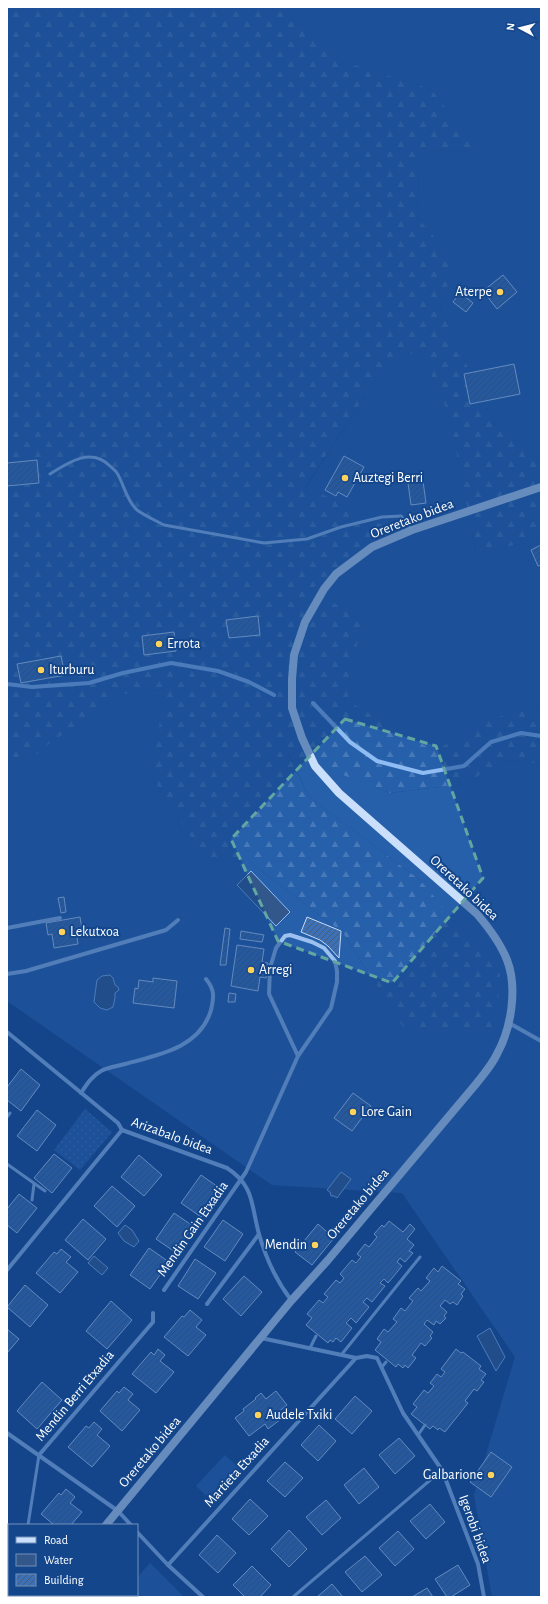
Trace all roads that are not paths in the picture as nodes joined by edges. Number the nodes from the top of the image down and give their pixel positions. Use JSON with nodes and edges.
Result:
{"nodes":[{"id":1,"x":50,"y":474,"type":"dead end"},
{"id":2,"x":541,"y":487,"type":"edge"},
{"id":3,"x":412,"y":530,"type":"junction"},
{"id":4,"x":60,"y":918,"type":"dead end"},
{"id":5,"x":178,"y":920,"type":"dead end"},
{"id":6,"x":7,"y":928,"type":"edge"},
{"id":7,"x":7,"y":974,"type":"edge"},
{"id":8,"x":206,"y":979,"type":"dead end"},
{"id":9,"x":509,"y":1023,"type":"junction"},
{"id":10,"x":7,"y":1032,"type":"edge"},
{"id":11,"x":541,"y":1041,"type":"edge"},
{"id":12,"x":298,"y":1056,"type":"junction"},
{"id":13,"x":81,"y":1093,"type":"junction"},
{"id":14,"x":10,"y":1113,"type":"dead end"},
{"id":15,"x":7,"y":1117,"type":"edge"},
{"id":16,"x":122,"y":1130,"type":"junction"},
{"id":17,"x":7,"y":1164,"type":"edge"},
{"id":18,"x":240,"y":1180,"type":"junction"},
{"id":19,"x":34,"y":1184,"type":"junction"},
{"id":20,"x":45,"y":1191,"type":"dead end"},
{"id":21,"x":32,"y":1200,"type":"dead end"},
{"id":22,"x":259,"y":1234,"type":"junction"},
{"id":23,"x":420,"y":1257,"type":"dead end"},
{"id":24,"x":7,"y":1270,"type":"edge"},
{"id":25,"x":164,"y":1290,"type":"dead end"},
{"id":26,"x":291,"y":1301,"type":"junction"},
{"id":27,"x":207,"y":1304,"type":"dead end"},
{"id":28,"x":153,"y":1313,"type":"dead end"},
{"id":29,"x":316,"y":1336,"type":"dead end"},
{"id":30,"x":261,"y":1338,"type":"junction"},
{"id":31,"x":310,"y":1348,"type":"junction"},
{"id":32,"x":342,"y":1354,"type":"junction"},
{"id":33,"x":356,"y":1358,"type":"junction"},
{"id":34,"x":386,"y":1362,"type":"dead end"},
{"id":35,"x":382,"y":1367,"type":"junction"},
{"id":36,"x":425,"y":1425,"type":"dead end"},
{"id":37,"x":7,"y":1433,"type":"edge"},
{"id":38,"x":418,"y":1435,"type":"junction"},
{"id":39,"x":39,"y":1455,"type":"junction"},
{"id":40,"x":442,"y":1470,"type":"junction"},
{"id":41,"x":118,"y":1511,"type":"junction"},
{"id":42,"x":28,"y":1524,"type":"edge"},
{"id":43,"x":107,"y":1524,"type":"edge"},
{"id":44,"x":130,"y":1524,"type":"edge"},
{"id":45,"x":138,"y":1533,"type":"edge"},
{"id":46,"x":168,"y":1565,"type":"junction"},
{"id":47,"x":203,"y":1597,"type":"edge"},
{"id":48,"x":293,"y":1597,"type":"edge"},
{"id":49,"x":484,"y":1597,"type":"edge"}],
"edges":[{"from":1,"to":3,"type":"lane"},
{"from":2,"to":3,"type":"main road","name":"Oreretako bidea"},
{"from":3,"to":9,"type":"main road","name":"Oreretako bidea"},
{"from":4,"to":6,"type":"street"},
{"from":5,"to":7,"type":"street"},
{"from":8,"to":13,"type":"street"},
{"from":9,"to":11,"type":"street"},
{"from":9,"to":26,"type":"main road","name":"Oreretako bidea"},
{"from":10,"to":13,"type":"street","name":"Arizabalo bidea"},
{"from":12,"to":12,"type":"street"},
{"from":12,"to":18,"type":"street"},
{"from":13,"to":16,"type":"street","name":"Arizabalo bidea"},
{"from":14,"to":15,"type":"lane"},
{"from":16,"to":18,"type":"street","name":"Arizabalo bidea"},
{"from":16,"to":24,"type":"street"},
{"from":17,"to":19,"type":"lane"},
{"from":18,"to":22,"type":"street","name":"Arizabalo bidea"},
{"from":18,"to":25,"type":"street","name":"Mendin Gain Etxadia"},
{"from":19,"to":20,"type":"lane"},
{"from":19,"to":21,"type":"lane"},
{"from":22,"to":26,"type":"street","name":"Arizabalo bidea"},
{"from":22,"to":27,"type":"street"},
{"from":23,"to":32,"type":"lane"},
{"from":26,"to":30,"type":"main road","name":"Oreretako bidea"},
{"from":28,"to":39,"type":"street","name":"Mendin Berri Etxadia"},
{"from":29,"to":31,"type":"lane"},
{"from":30,"to":31,"type":"street"},
{"from":30,"to":41,"type":"main road","name":"Oreretako bidea"},
{"from":31,"to":32,"type":"street"},
{"from":32,"to":33,"type":"street"},
{"from":33,"to":35,"type":"street"},
{"from":33,"to":46,"type":"street","name":"Martieta Etxadia"},
{"from":34,"to":35,"type":"lane"},
{"from":35,"to":38,"type":"street","name":"Igerobi bidea"},
{"from":36,"to":38,"type":"lane"},
{"from":37,"to":39,"type":"street"},
{"from":38,"to":40,"type":"street","name":"Igerobi bidea"},
{"from":39,"to":41,"type":"street"},
{"from":39,"to":42,"type":"lane","name":"Mendin Berri Etxadia"},
{"from":40,"to":48,"type":"lane"},
{"from":40,"to":49,"type":"street","name":"Igerobi bidea"},
{"from":41,"to":43,"type":"main road","name":"Oreretako bidea"},
{"from":41,"to":44,"type":"street"},
{"from":45,"to":46,"type":"street"},
{"from":46,"to":47,"type":"street"}]}
